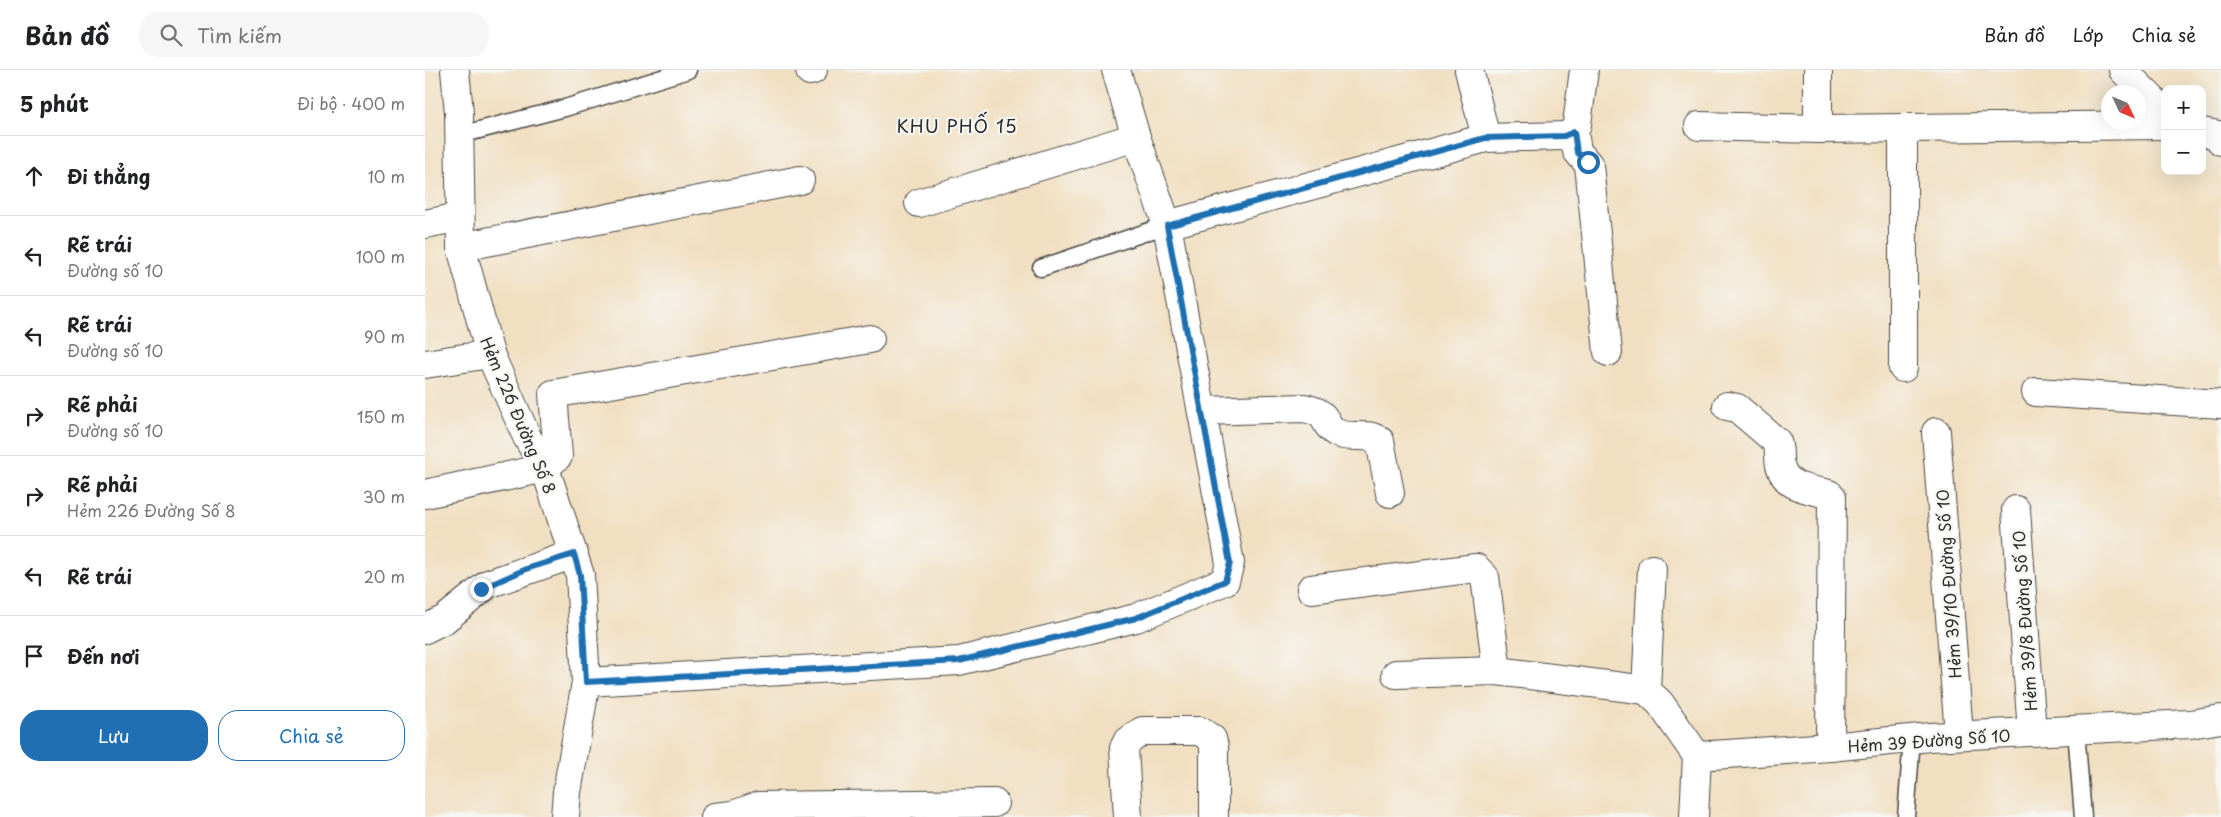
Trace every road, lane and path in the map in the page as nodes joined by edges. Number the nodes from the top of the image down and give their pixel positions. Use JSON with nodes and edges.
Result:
{"nodes":[{"id":1,"x":455,"y":70,"type":"edge"},
{"id":2,"x":688,"y":70,"type":"edge"},
{"id":3,"x":1116,"y":70,"type":"edge"},
{"id":4,"x":1469,"y":70,"type":"edge"},
{"id":5,"x":1584,"y":70,"type":"edge"},
{"id":6,"x":1818,"y":70,"type":"edge"},
{"id":7,"x":2123,"y":70,"type":"edge"},
{"id":8,"x":2161,"y":108,"type":"edge"},
{"id":9,"x":1699,"y":126,"type":"dead end"},
{"id":10,"x":2161,"y":126,"type":"edge"},
{"id":11,"x":1818,"y":128,"type":"junction"},
{"id":12,"x":1903,"y":128,"type":"junction"},
{"id":13,"x":1574,"y":132,"type":"junction"},
{"id":14,"x":2206,"y":133,"type":"edge"},
{"id":15,"x":460,"y":135,"type":"junction"},
{"id":16,"x":1136,"y":137,"type":"junction"},
{"id":17,"x":1485,"y":138,"type":"junction"},
{"id":18,"x":2221,"y":141,"type":"edge"},
{"id":19,"x":800,"y":180,"type":"dead end"},
{"id":20,"x":919,"y":203,"type":"dead end"},
{"id":21,"x":460,"y":217,"type":"junction"},
{"id":22,"x":425,"y":224,"type":"edge"},
{"id":23,"x":1167,"y":226,"type":"junction"},
{"id":24,"x":461,"y":247,"type":"junction"},
{"id":25,"x":1041,"y":268,"type":"dead end"},
{"id":26,"x":870,"y":339,"type":"dead end"},
{"id":27,"x":1608,"y":352,"type":"dead end"},
{"id":28,"x":490,"y":354,"type":"junction"},
{"id":29,"x":425,"y":364,"type":"edge"},
{"id":30,"x":1903,"y":368,"type":"dead end"},
{"id":31,"x":2036,"y":392,"type":"dead end"},
{"id":32,"x":2221,"y":404,"type":"edge"},
{"id":33,"x":1727,"y":406,"type":"dead end"},
{"id":34,"x":1202,"y":411,"type":"junction"},
{"id":35,"x":1936,"y":432,"type":"dead end"},
{"id":36,"x":545,"y":468,"type":"junction"},
{"id":37,"x":1390,"y":493,"type":"dead end"},
{"id":38,"x":425,"y":494,"type":"edge"},
{"id":39,"x":2016,"y":510,"type":"dead end"},
{"id":40,"x":574,"y":554,"type":"junction"},
{"id":41,"x":1651,"y":569,"type":"dead end"},
{"id":42,"x":1311,"y":589,"type":"dead end"},
{"id":43,"x":425,"y":629,"type":"edge"},
{"id":44,"x":1497,"y":671,"type":"junction"},
{"id":45,"x":1396,"y":674,"type":"dead end"},
{"id":46,"x":586,"y":682,"type":"junction"},
{"id":47,"x":1647,"y":690,"type":"junction"},
{"id":48,"x":2221,"y":718,"type":"edge"},
{"id":49,"x":2076,"y":730,"type":"junction"},
{"id":50,"x":2032,"y":732,"type":"junction"},
{"id":51,"x":1959,"y":735,"type":"junction"},
{"id":52,"x":1912,"y":738,"type":"junction"},
{"id":53,"x":1831,"y":747,"type":"junction"},
{"id":54,"x":1697,"y":756,"type":"junction"},
{"id":55,"x":994,"y":803,"type":"dead end"},
{"id":56,"x":565,"y":817,"type":"edge"},
{"id":57,"x":715,"y":817,"type":"edge"},
{"id":58,"x":1128,"y":817,"type":"edge"},
{"id":59,"x":1214,"y":817,"type":"edge"},
{"id":60,"x":1694,"y":817,"type":"edge"},
{"id":61,"x":1906,"y":817,"type":"edge"},
{"id":62,"x":2083,"y":817,"type":"edge"}],
"edges":[{"from":1,"to":15,"type":"street","name":"Hẻm 226 Đường Số 8"},
{"from":2,"to":15,"type":"lane"},
{"from":3,"to":16,"type":"street"},
{"from":4,"to":17,"type":"street"},
{"from":5,"to":13,"type":"street"},
{"from":6,"to":11,"type":"street"},
{"from":7,"to":8,"type":"street"},
{"from":9,"to":11,"type":"street"},
{"from":10,"to":12,"type":"street"},
{"from":11,"to":12,"type":"street"},
{"from":12,"to":30,"type":"street"},
{"from":13,"to":17,"type":"street"},
{"from":13,"to":27,"type":"street"},
{"from":14,"to":18,"type":"street"},
{"from":15,"to":21,"type":"street","name":"Hẻm 226 Đường Số 8"},
{"from":16,"to":20,"type":"street"},
{"from":16,"to":23,"type":"street"},
{"from":17,"to":23,"type":"street"},
{"from":19,"to":24,"type":"street"},
{"from":21,"to":22,"type":"street"},
{"from":21,"to":24,"type":"street","name":"Hẻm 226 Đường Số 8"},
{"from":23,"to":25,"type":"lane"},
{"from":23,"to":34,"type":"street"},
{"from":24,"to":28,"type":"street","name":"Hẻm 226 Đường Số 8"},
{"from":26,"to":36,"type":"street"},
{"from":28,"to":29,"type":"street"},
{"from":28,"to":36,"type":"street","name":"Hẻm 226 Đường Số 8"},
{"from":31,"to":32,"type":"street"},
{"from":33,"to":53,"type":"street"},
{"from":34,"to":37,"type":"street"},
{"from":34,"to":46,"type":"street"},
{"from":35,"to":51,"type":"street","name":"Hẻm 39/10 Đường Số 10"},
{"from":36,"to":38,"type":"street"},
{"from":36,"to":40,"type":"street","name":"Hẻm 226 Đường Số 8"},
{"from":39,"to":50,"type":"street","name":"Hẻm 39/8 Đường Số 10"},
{"from":40,"to":43,"type":"street"},
{"from":40,"to":46,"type":"street","name":"Hẻm 226 Đường Số 8"},
{"from":41,"to":47,"type":"street"},
{"from":42,"to":44,"type":"street"},
{"from":44,"to":45,"type":"street"},
{"from":44,"to":47,"type":"street"},
{"from":46,"to":56,"type":"street","name":"Hẻm 226 Đường Số 8"},
{"from":47,"to":54,"type":"street"},
{"from":48,"to":49,"type":"street","name":"Hẻm 39 Đường Số 10"},
{"from":49,"to":50,"type":"street","name":"Hẻm 39 Đường Số 10"},
{"from":49,"to":62,"type":"lane"},
{"from":50,"to":51,"type":"street","name":"Hẻm 39 Đường Số 10"},
{"from":51,"to":52,"type":"street","name":"Hẻm 39 Đường Số 10"},
{"from":52,"to":53,"type":"street","name":"Hẻm 39 Đường Số 10"},
{"from":52,"to":61,"type":"lane"},
{"from":53,"to":54,"type":"street","name":"Hẻm 39 Đường Số 10"},
{"from":54,"to":60,"type":"street"},
{"from":55,"to":57,"type":"street"},
{"from":58,"to":59,"type":"street"}]}
